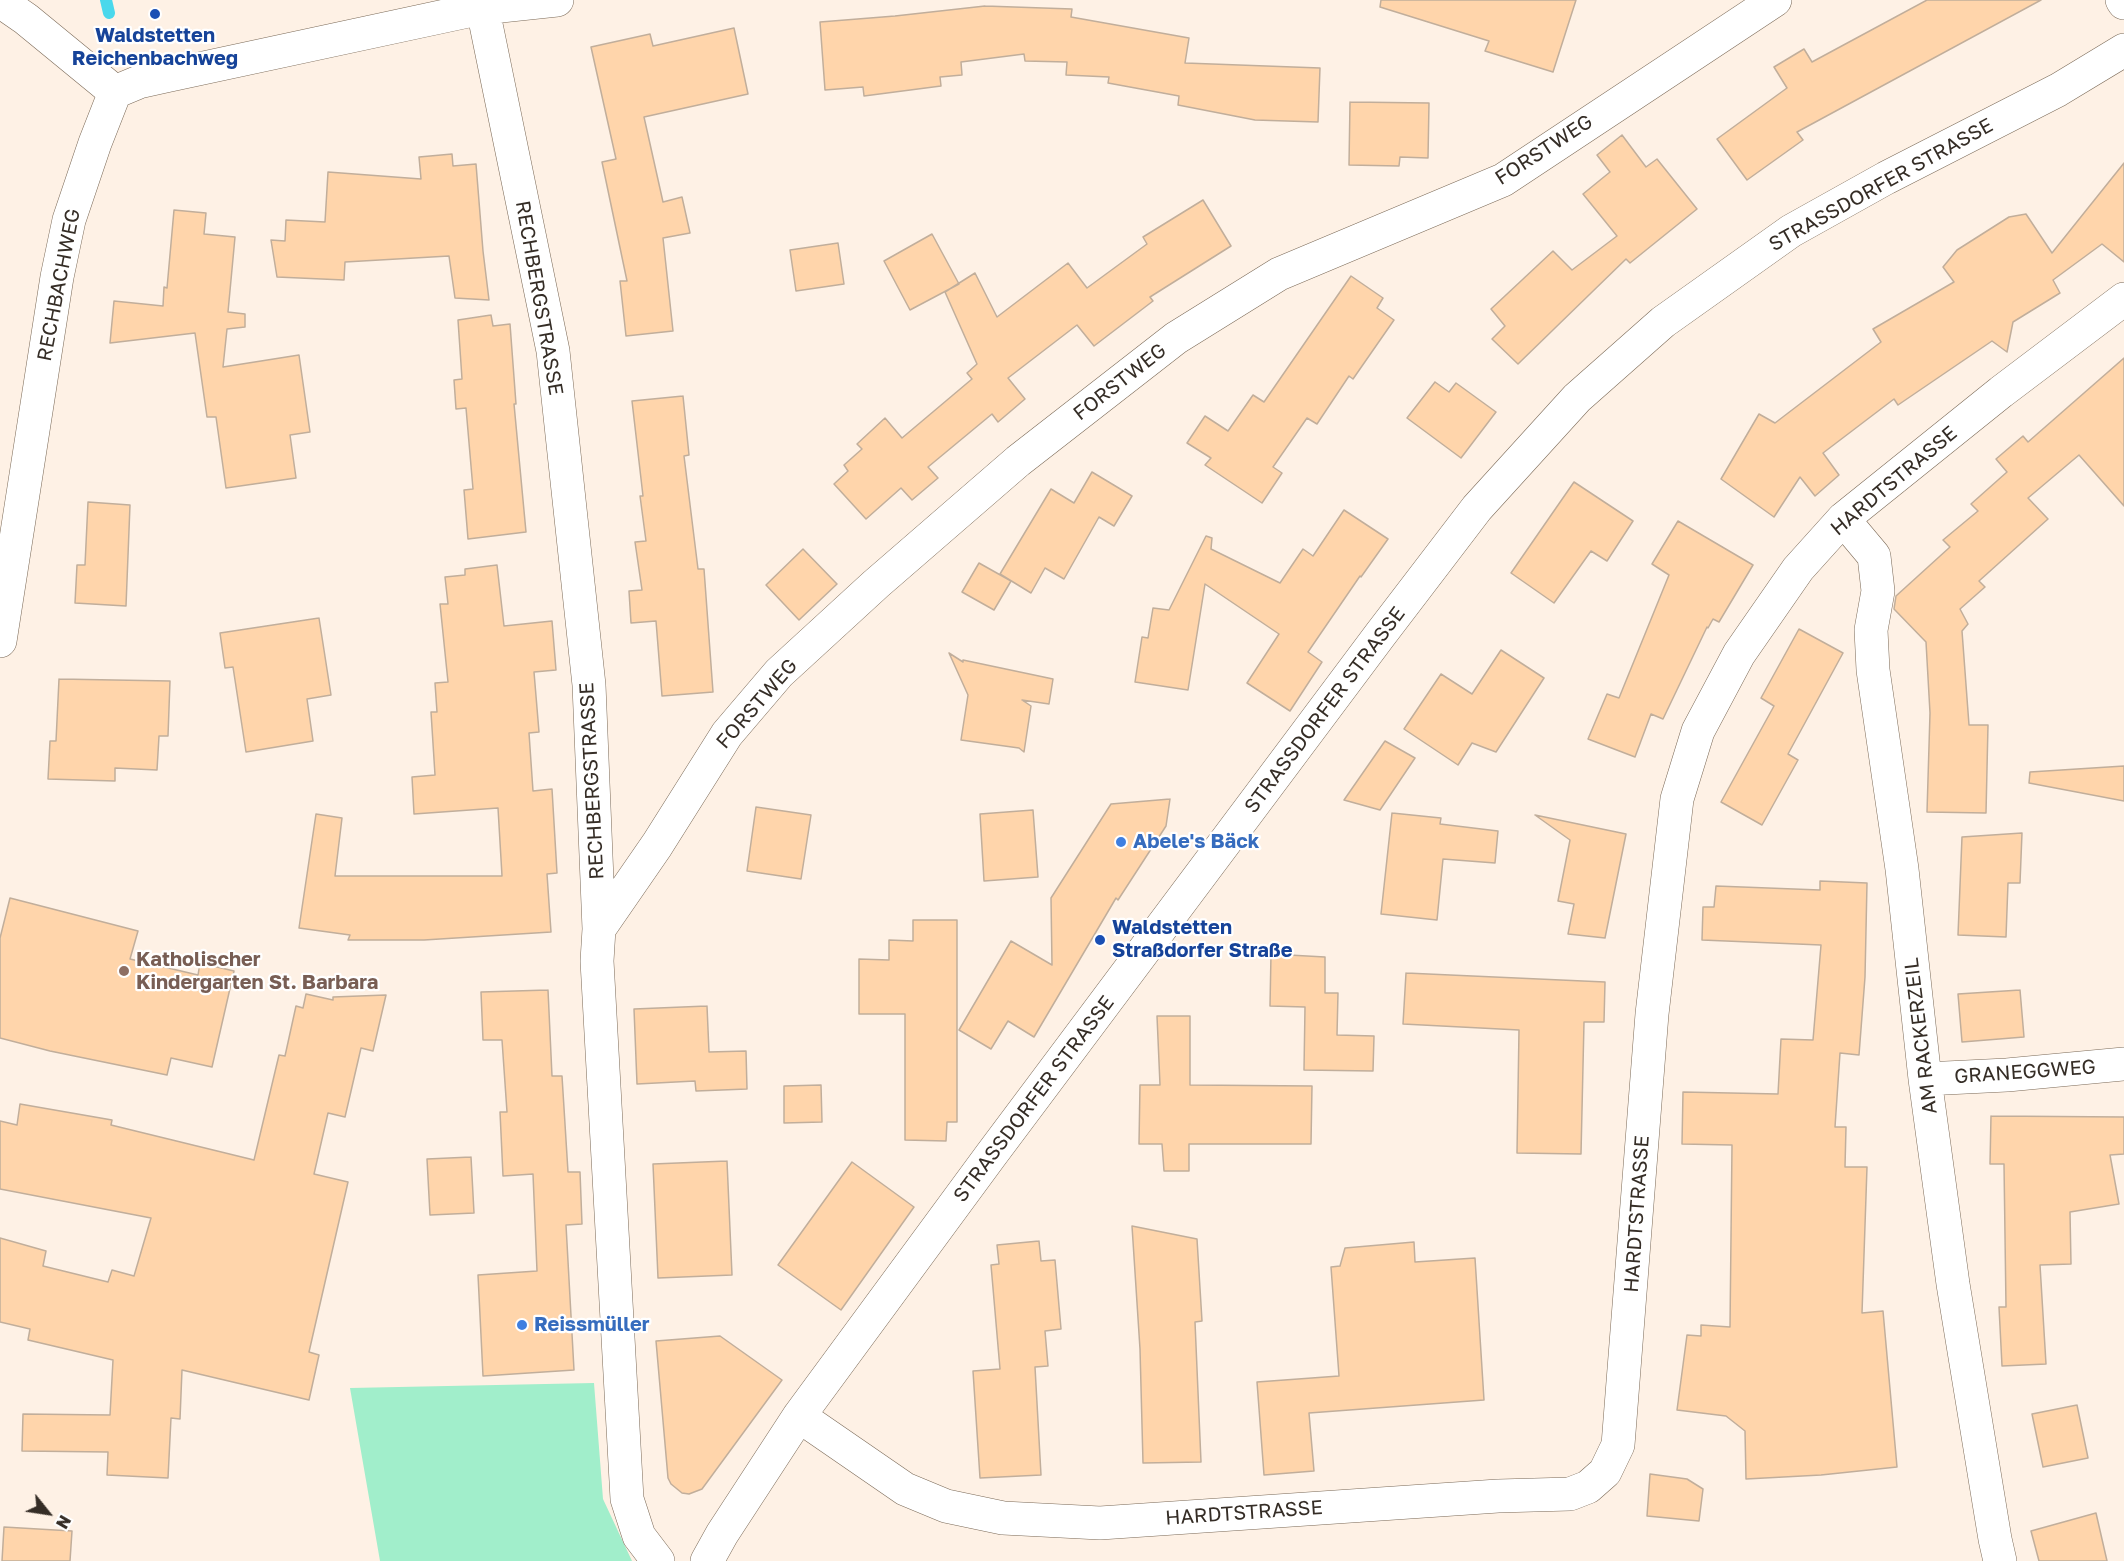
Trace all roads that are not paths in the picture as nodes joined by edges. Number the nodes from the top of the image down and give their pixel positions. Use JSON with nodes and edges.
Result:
{"nodes":[{"id":1,"x":557,"y":0,"type":"edge"},
{"id":2,"x":1775,"y":0,"type":"edge"},
{"id":3,"x":0,"y":1,"type":"edge"},
{"id":4,"x":481,"y":4,"type":"edge"},
{"id":5,"x":2124,"y":50,"type":"edge"},
{"id":6,"x":116,"y":92,"type":"junction"},
{"id":7,"x":2124,"y":299,"type":"edge"},
{"id":8,"x":1843,"y":519,"type":"junction"},
{"id":9,"x":5,"y":576,"type":"edge"},
{"id":10,"x":0,"y":641,"type":"edge"},
{"id":11,"x":599,"y":929,"type":"junction"},
{"id":12,"x":2124,"y":1064,"type":"edge"},
{"id":13,"x":1925,"y":1078,"type":"junction"},
{"id":14,"x":799,"y":1416,"type":"junction"},
{"id":15,"x":658,"y":1561,"type":"edge"},
{"id":16,"x":707,"y":1561,"type":"edge"},
{"id":17,"x":2000,"y":1561,"type":"edge"}],
"edges":[{"from":1,"to":4,"type":"street"},
{"from":2,"to":11,"type":"street","name":"FORSTWEG"},
{"from":3,"to":6,"type":"street"},
{"from":4,"to":6,"type":"street"},
{"from":4,"to":11,"type":"street","name":"RECHBERGSTRASSE"},
{"from":5,"to":14,"type":"street","name":"STRASSDORFER STRASSE"},
{"from":6,"to":9,"type":"street","name":"RECHBACHWEG"},
{"from":7,"to":8,"type":"street","name":"HARDTSTRASSE"},
{"from":8,"to":13,"type":"street","name":"AM RACKERZEIL"},
{"from":8,"to":14,"type":"street","name":"HARDTSTRASSE"},
{"from":9,"to":10,"type":"street","name":"RECHBACHWEG"},
{"from":11,"to":15,"type":"street","name":"RECHBERGSTRASSE"},
{"from":12,"to":13,"type":"street","name":"GRANEGGWEG"},
{"from":13,"to":17,"type":"street","name":"AM RACKERZEIL"},
{"from":14,"to":16,"type":"street","name":"STRASSDORFER STRASSE"}]}
